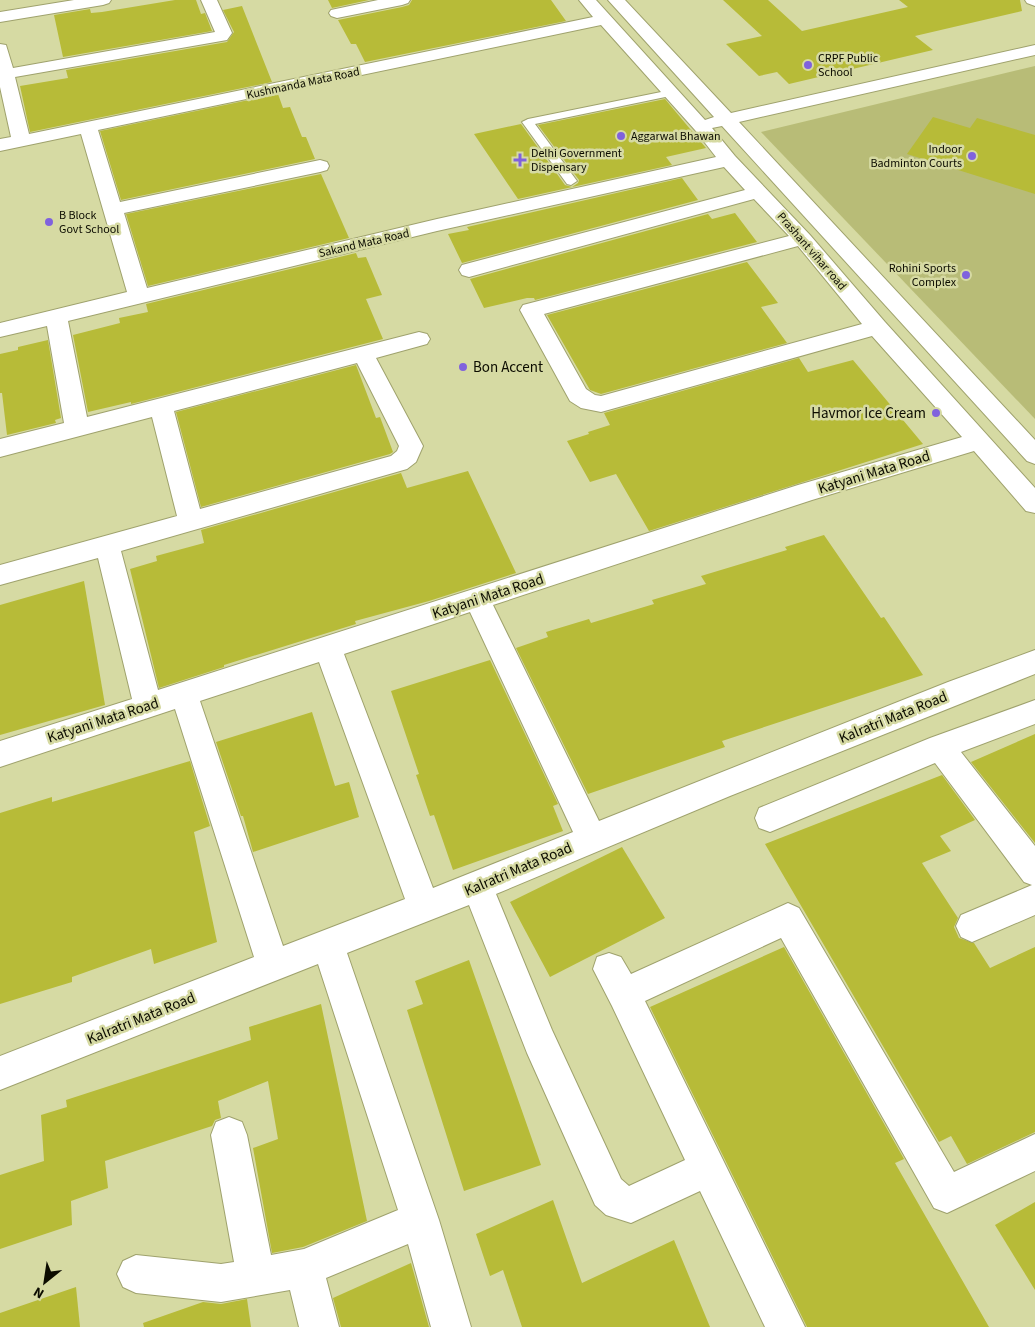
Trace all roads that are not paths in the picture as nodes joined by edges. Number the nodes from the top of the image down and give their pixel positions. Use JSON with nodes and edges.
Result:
{"nodes":[{"id":1,"x":103,"y":0,"type":"edge"},
{"id":2,"x":209,"y":0,"type":"edge"},
{"id":3,"x":402,"y":0,"type":"edge"},
{"id":4,"x":587,"y":0,"type":"edge"},
{"id":5,"x":616,"y":0,"type":"edge"},
{"id":6,"x":337,"y":13,"type":"dead end"},
{"id":7,"x":0,"y":17,"type":"edge"},
{"id":8,"x":605,"y":19,"type":"junction"},
{"id":9,"x":0,"y":49,"type":"edge"},
{"id":10,"x":1035,"y":50,"type":"edge"},
{"id":11,"x":3,"y":75,"type":"edge"},
{"id":12,"x":671,"y":93,"type":"junction"},
{"id":13,"x":727,"y":120,"type":"junction"},
{"id":14,"x":701,"y":126,"type":"junction"},
{"id":15,"x":88,"y":127,"type":"junction"},
{"id":16,"x":21,"y":140,"type":"junction"},
{"id":17,"x":0,"y":145,"type":"edge"},
{"id":18,"x":728,"y":160,"type":"junction"},
{"id":19,"x":320,"y":166,"type":"dead end"},
{"id":20,"x":571,"y":181,"type":"dead end"},
{"id":21,"x":759,"y":192,"type":"junction"},
{"id":22,"x":113,"y":209,"type":"junction"},
{"id":23,"x":803,"y":239,"type":"junction"},
{"id":24,"x":469,"y":270,"type":"dead end"},
{"id":25,"x":139,"y":296,"type":"junction"},
{"id":26,"x":56,"y":316,"type":"junction"},
{"id":27,"x":876,"y":327,"type":"junction"},
{"id":28,"x":0,"y":330,"type":"edge"},
{"id":29,"x":419,"y":339,"type":"dead end"},
{"id":30,"x":363,"y":354,"type":"junction"},
{"id":31,"x":161,"y":406,"type":"junction"},
{"id":32,"x":78,"y":428,"type":"junction"},
{"id":33,"x":978,"y":441,"type":"junction"},
{"id":34,"x":0,"y":448,"type":"edge"},
{"id":35,"x":1035,"y":455,"type":"edge"},
{"id":36,"x":1035,"y":504,"type":"edge"},
{"id":37,"x":190,"y":521,"type":"junction"},
{"id":38,"x":107,"y":544,"type":"junction"},
{"id":39,"x":0,"y":576,"type":"edge"},
{"id":40,"x":477,"y":599,"type":"junction"},
{"id":41,"x":328,"y":648,"type":"junction"},
{"id":42,"x":1035,"y":662,"type":"edge"},
{"id":43,"x":184,"y":694,"type":"junction"},
{"id":44,"x":148,"y":706,"type":"junction"},
{"id":45,"x":1035,"y":712,"type":"edge"},
{"id":46,"x":940,"y":748,"type":"junction"},
{"id":47,"x":0,"y":754,"type":"edge"},
{"id":48,"x":770,"y":818,"type":"dead end"},
{"id":49,"x":591,"y":838,"type":"junction"},
{"id":50,"x":1035,"y":871,"type":"edge"},
{"id":51,"x":477,"y":886,"type":"junction"},
{"id":52,"x":1035,"y":899,"type":"edge"},
{"id":53,"x":424,"y":907,"type":"junction"},
{"id":54,"x":972,"y":926,"type":"dead end"},
{"id":55,"x":328,"y":944,"type":"junction"},
{"id":56,"x":273,"y":965,"type":"junction"},
{"id":57,"x":0,"y":1073,"type":"edge"},
{"id":58,"x":229,"y":1135,"type":"dead end"},
{"id":59,"x":1035,"y":1152,"type":"edge"},
{"id":60,"x":708,"y":1168,"type":"junction"},
{"id":61,"x":420,"y":1220,"type":"junction"},
{"id":62,"x":304,"y":1268,"type":"junction"},
{"id":63,"x":136,"y":1274,"type":"dead end"},
{"id":64,"x":256,"y":1277,"type":"junction"},
{"id":65,"x":319,"y":1327,"type":"edge"},
{"id":66,"x":451,"y":1327,"type":"edge"},
{"id":67,"x":785,"y":1327,"type":"edge"}],
"edges":[{"from":1,"to":7,"type":"street"},
{"from":2,"to":11,"type":"street"},
{"from":3,"to":6,"type":"street"},
{"from":4,"to":8,"type":"street","name":"Prashant vihar road"},
{"from":5,"to":13,"type":"street","name":"Prashant vihar road"},
{"from":8,"to":12,"type":"street","name":"Prashant vihar road"},
{"from":8,"to":15,"type":"street","name":"Kushmanda Mata Road"},
{"from":9,"to":11,"type":"street"},
{"from":10,"to":13,"type":"street"},
{"from":11,"to":16,"type":"street"},
{"from":12,"to":14,"type":"street","name":"Prashant vihar road"},
{"from":12,"to":20,"type":"lane"},
{"from":13,"to":14,"type":"street"},
{"from":13,"to":35,"type":"street","name":"Prashant vihar road"},
{"from":14,"to":18,"type":"street","name":"Prashant vihar road"},
{"from":15,"to":16,"type":"street","name":"Kushmanda Mata Road"},
{"from":15,"to":22,"type":"street"},
{"from":16,"to":17,"type":"street","name":"Kushmanda Mata Road"},
{"from":18,"to":21,"type":"street","name":"Prashant vihar road"},
{"from":18,"to":25,"type":"street","name":"Sakand Mata Road"},
{"from":19,"to":22,"type":"street"},
{"from":21,"to":23,"type":"street","name":"Prashant vihar road"},
{"from":21,"to":24,"type":"street"},
{"from":22,"to":25,"type":"street"},
{"from":23,"to":27,"type":"street","name":"Prashant vihar road"},
{"from":23,"to":27,"type":"street"},
{"from":25,"to":26,"type":"street","name":"Sakand Mata Road"},
{"from":26,"to":28,"type":"street","name":"Sakand Mata Road"},
{"from":26,"to":32,"type":"street"},
{"from":27,"to":33,"type":"street","name":"Prashant vihar road"},
{"from":29,"to":30,"type":"street"},
{"from":30,"to":31,"type":"street"},
{"from":30,"to":37,"type":"street"},
{"from":31,"to":32,"type":"street"},
{"from":31,"to":37,"type":"street"},
{"from":32,"to":34,"type":"street"},
{"from":33,"to":36,"type":"street","name":"Prashant vihar road"},
{"from":33,"to":40,"type":"street","name":"Katyani Mata Road"},
{"from":37,"to":38,"type":"street"},
{"from":38,"to":39,"type":"street"},
{"from":38,"to":44,"type":"street"},
{"from":40,"to":41,"type":"street","name":"Katyani Mata Road"},
{"from":40,"to":49,"type":"street"},
{"from":41,"to":43,"type":"street","name":"Katyani Mata Road"},
{"from":41,"to":53,"type":"street"},
{"from":42,"to":49,"type":"street","name":"Kalratri Mata Road"},
{"from":43,"to":44,"type":"street","name":"Katyani Mata Road"},
{"from":43,"to":56,"type":"street"},
{"from":44,"to":47,"type":"street","name":"Katyani Mata Road"},
{"from":45,"to":46,"type":"street"},
{"from":46,"to":48,"type":"street"},
{"from":46,"to":50,"type":"street"},
{"from":49,"to":51,"type":"street","name":"Kalratri Mata Road"},
{"from":51,"to":53,"type":"street","name":"Kalratri Mata Road"},
{"from":51,"to":60,"type":"street"},
{"from":52,"to":54,"type":"street"},
{"from":53,"to":55,"type":"street","name":"Kalratri Mata Road"},
{"from":55,"to":56,"type":"street","name":"Kalratri Mata Road"},
{"from":55,"to":61,"type":"street"},
{"from":56,"to":57,"type":"street","name":"Kalratri Mata Road"},
{"from":58,"to":64,"type":"street"},
{"from":59,"to":60,"type":"street"},
{"from":60,"to":67,"type":"street"},
{"from":61,"to":62,"type":"street"},
{"from":61,"to":66,"type":"street"},
{"from":62,"to":64,"type":"street"},
{"from":62,"to":65,"type":"street"},
{"from":63,"to":64,"type":"street"}]}
